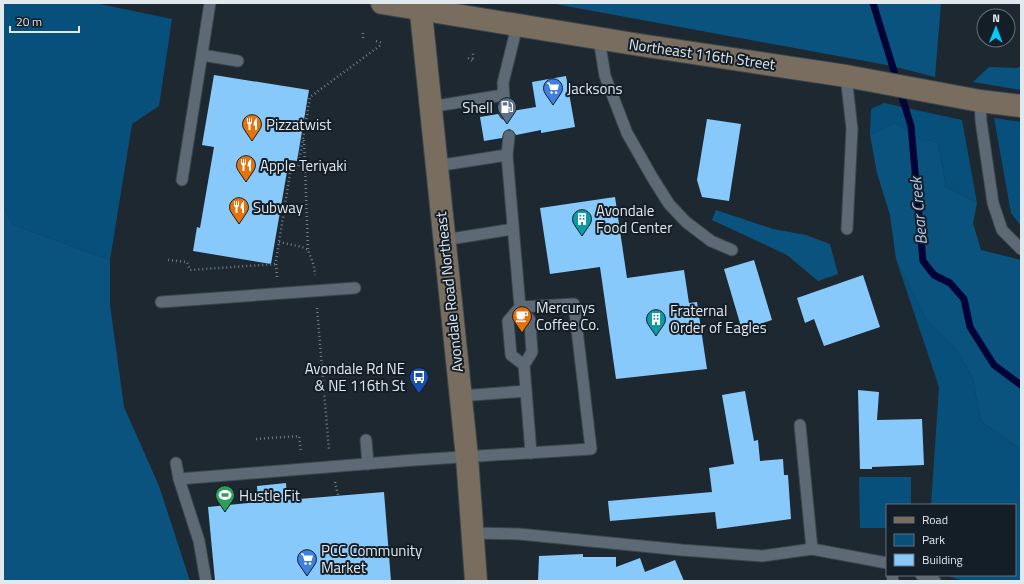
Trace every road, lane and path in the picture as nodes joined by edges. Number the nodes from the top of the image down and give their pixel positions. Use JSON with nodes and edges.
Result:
{"nodes":[{"id":1,"x":210,"y":3,"type":"edge"},
{"id":2,"x":382,"y":3,"type":"edge"},
{"id":3,"x":420,"y":6,"type":"edge"},
{"id":4,"x":518,"y":26,"type":"junction"},
{"id":5,"x":363,"y":32,"type":"dead end"},
{"id":6,"x":363,"y":38,"type":"dead end"},
{"id":7,"x":599,"y":39,"type":"junction"},
{"id":8,"x":376,"y":41,"type":"dead end"},
{"id":9,"x":472,"y":53,"type":"dead end"},
{"id":10,"x":202,"y":55,"type":"junction"},
{"id":11,"x":468,"y":58,"type":"dead end"},
{"id":12,"x":238,"y":61,"type":"dead end"},
{"id":13,"x":846,"y":76,"type":"junction"},
{"id":14,"x":503,"y":95,"type":"junction"},
{"id":15,"x":980,"y":100,"type":"junction"},
{"id":16,"x":1021,"y":106,"type":"edge"},
{"id":17,"x":430,"y":107,"type":"junction"},
{"id":18,"x":505,"y":112,"type":"dead end"},
{"id":19,"x":304,"y":134,"type":"junction"},
{"id":20,"x":509,"y":136,"type":"dead end"},
{"id":21,"x":507,"y":156,"type":"junction"},
{"id":22,"x":436,"y":166,"type":"junction"},
{"id":23,"x":182,"y":180,"type":"dead end"},
{"id":24,"x":513,"y":229,"type":"junction"},
{"id":25,"x":847,"y":229,"type":"dead end"},
{"id":26,"x":277,"y":231,"type":"dead end"},
{"id":27,"x":281,"y":232,"type":"junction"},
{"id":28,"x":444,"y":240,"type":"junction"},
{"id":29,"x":279,"y":242,"type":"junction"},
{"id":30,"x":1021,"y":249,"type":"edge"},
{"id":31,"x":308,"y":250,"type":"junction"},
{"id":32,"x":732,"y":250,"type":"dead end"},
{"id":33,"x":273,"y":253,"type":"dead end"},
{"id":34,"x":277,"y":254,"type":"junction"},
{"id":35,"x":168,"y":260,"type":"dead end"},
{"id":36,"x":276,"y":264,"type":"junction"},
{"id":37,"x":355,"y":288,"type":"dead end"},
{"id":38,"x":316,"y":291,"type":"junction"},
{"id":39,"x":278,"y":294,"type":"junction"},
{"id":40,"x":161,"y":302,"type":"dead end"},
{"id":41,"x":520,"y":307,"type":"junction"},
{"id":42,"x":524,"y":365,"type":"junction"},
{"id":43,"x":526,"y":391,"type":"junction"},
{"id":44,"x":460,"y":396,"type":"junction"},
{"id":45,"x":800,"y":425,"type":"dead end"},
{"id":46,"x":256,"y":439,"type":"dead end"},
{"id":47,"x":366,"y":440,"type":"dead end"},
{"id":48,"x":531,"y":452,"type":"junction"},
{"id":49,"x":466,"y":457,"type":"junction"},
{"id":50,"x":176,"y":463,"type":"dead end"},
{"id":51,"x":368,"y":464,"type":"junction"},
{"id":52,"x":330,"y":467,"type":"junction"},
{"id":53,"x":302,"y":469,"type":"junction"},
{"id":54,"x":179,"y":479,"type":"junction"},
{"id":55,"x":338,"y":496,"type":"dead end"},
{"id":56,"x":472,"y":533,"type":"junction"},
{"id":57,"x":812,"y":549,"type":"junction"},
{"id":58,"x":886,"y":564,"type":"edge"},
{"id":59,"x":923,"y":576,"type":"edge"},
{"id":60,"x":206,"y":581,"type":"edge"},
{"id":61,"x":476,"y":581,"type":"edge"},
{"id":62,"x":935,"y":581,"type":"edge"}],
"edges":[{"from":1,"to":10,"type":"lane"},
{"from":2,"to":3,"type":"street","name":"Northeast 116th Street"},
{"from":3,"to":4,"type":"street","name":"Northeast 116th Street"},
{"from":3,"to":17,"type":"street","name":"Avondale Road Northeast"},
{"from":4,"to":7,"type":"street","name":"Northeast 116th Street"},
{"from":4,"to":14,"type":"lane"},
{"from":5,"to":6,"type":"path"},
{"from":7,"to":13,"type":"street","name":"Northeast 116th Street"},
{"from":7,"to":32,"type":"lane"},
{"from":8,"to":19,"type":"path"},
{"from":9,"to":11,"type":"path"},
{"from":10,"to":12,"type":"lane"},
{"from":10,"to":23,"type":"lane"},
{"from":13,"to":15,"type":"street","name":"Northeast 116th Street"},
{"from":13,"to":25,"type":"lane"},
{"from":14,"to":17,"type":"lane"},
{"from":14,"to":18,"type":"lane"},
{"from":15,"to":16,"type":"street","name":"Northeast 116th Street"},
{"from":15,"to":30,"type":"lane"},
{"from":17,"to":22,"type":"street","name":"Avondale Road Northeast"},
{"from":19,"to":27,"type":"path"},
{"from":19,"to":31,"type":"path"},
{"from":20,"to":21,"type":"lane"},
{"from":21,"to":22,"type":"lane"},
{"from":21,"to":24,"type":"lane"},
{"from":22,"to":28,"type":"street","name":"Avondale Road Northeast"},
{"from":24,"to":28,"type":"lane"},
{"from":24,"to":41,"type":"lane"},
{"from":26,"to":27,"type":"path"},
{"from":27,"to":29,"type":"path"},
{"from":28,"to":44,"type":"street","name":"Avondale Road Northeast"},
{"from":29,"to":31,"type":"path"},
{"from":29,"to":34,"type":"path"},
{"from":31,"to":38,"type":"path"},
{"from":33,"to":34,"type":"path"},
{"from":34,"to":36,"type":"path"},
{"from":35,"to":36,"type":"path"},
{"from":36,"to":39,"type":"path"},
{"from":37,"to":38,"type":"lane"},
{"from":38,"to":39,"type":"lane"},
{"from":38,"to":52,"type":"path"},
{"from":39,"to":40,"type":"lane"},
{"from":41,"to":42,"type":"lane"},
{"from":41,"to":42,"type":"lane"},
{"from":41,"to":48,"type":"lane"},
{"from":42,"to":43,"type":"lane"},
{"from":43,"to":44,"type":"lane"},
{"from":43,"to":48,"type":"lane"},
{"from":44,"to":49,"type":"street","name":"Avondale Road Northeast"},
{"from":45,"to":57,"type":"lane"},
{"from":46,"to":53,"type":"path"},
{"from":47,"to":51,"type":"lane"},
{"from":48,"to":49,"type":"lane"},
{"from":49,"to":51,"type":"lane"},
{"from":49,"to":56,"type":"street","name":"Avondale Road Northeast"},
{"from":50,"to":54,"type":"lane"},
{"from":51,"to":52,"type":"lane"},
{"from":52,"to":53,"type":"lane"},
{"from":52,"to":55,"type":"path"},
{"from":53,"to":54,"type":"lane"},
{"from":54,"to":60,"type":"lane"},
{"from":56,"to":57,"type":"lane"},
{"from":56,"to":61,"type":"street","name":"Avondale Road Northeast"},
{"from":57,"to":58,"type":"lane"},
{"from":59,"to":62,"type":"lane"}]}
